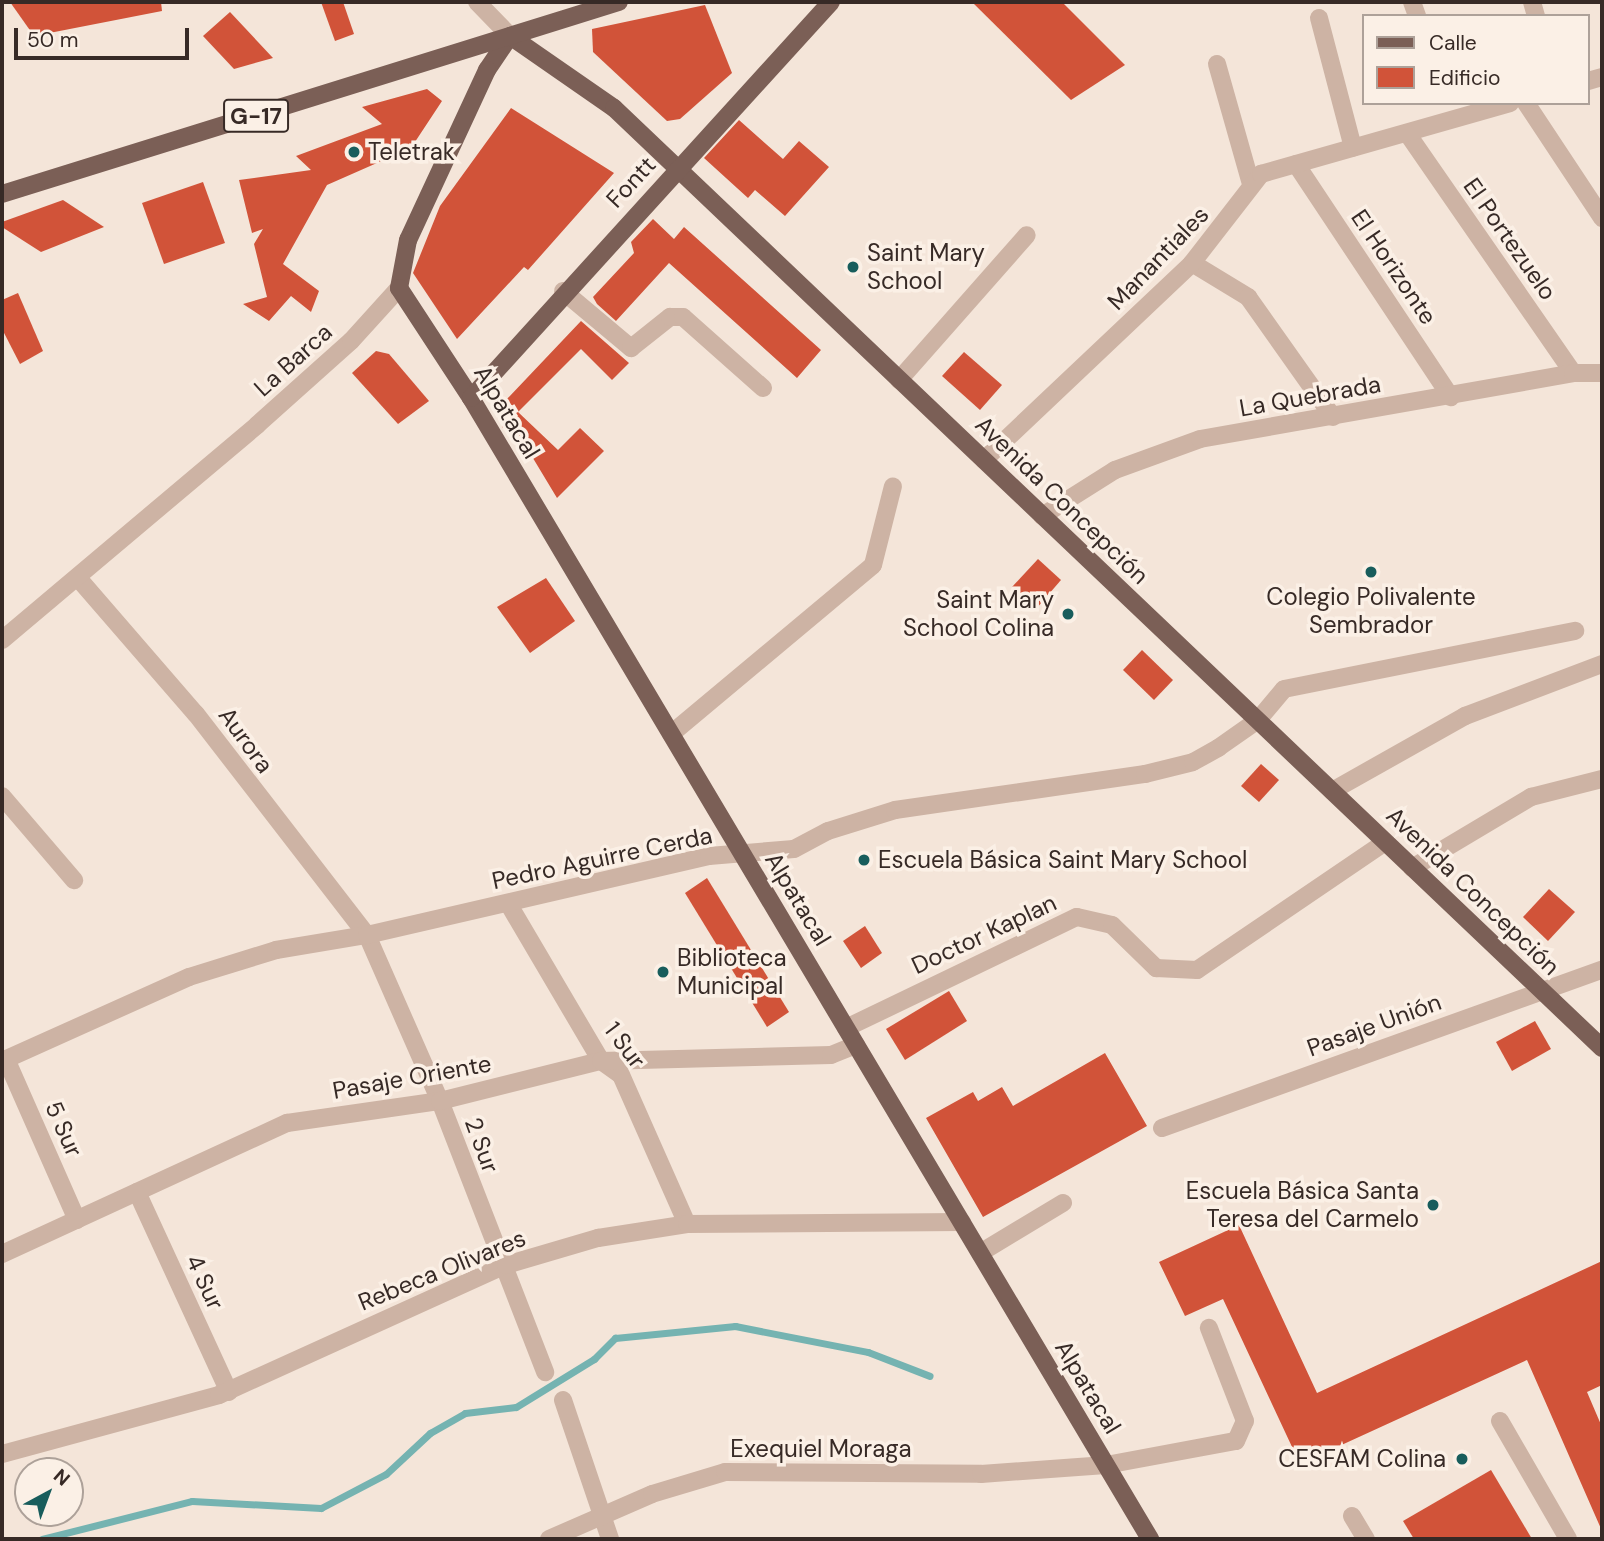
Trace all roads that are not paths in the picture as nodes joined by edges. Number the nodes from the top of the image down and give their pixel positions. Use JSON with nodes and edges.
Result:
{"nodes":[{"id":1,"x":477,"y":2,"type":"edge"},
{"id":2,"x":619,"y":2,"type":"edge"},
{"id":3,"x":831,"y":2,"type":"edge"},
{"id":4,"x":1319,"y":18,"type":"dead end"},
{"id":5,"x":510,"y":36,"type":"junction"},
{"id":6,"x":1217,"y":64,"type":"dead end"},
{"id":7,"x":1496,"y":105,"type":"edge"},
{"id":8,"x":1526,"y":105,"type":"edge"},
{"id":9,"x":1454,"y":111,"type":"edge"},
{"id":10,"x":1407,"y":133,"type":"junction"},
{"id":11,"x":1353,"y":148,"type":"junction"},
{"id":12,"x":1296,"y":164,"type":"junction"},
{"id":13,"x":677,"y":168,"type":"junction"},
{"id":14,"x":1250,"y":181,"type":"junction"},
{"id":15,"x":2,"y":194,"type":"edge"},
{"id":16,"x":1602,"y":218,"type":"edge"},
{"id":17,"x":1027,"y":235,"type":"dead end"},
{"id":18,"x":1192,"y":263,"type":"junction"},
{"id":19,"x":399,"y":288,"type":"junction"},
{"id":20,"x":563,"y":291,"type":"junction"},
{"id":21,"x":1573,"y":373,"type":"junction"},
{"id":22,"x":1602,"y":373,"type":"edge"},
{"id":23,"x":899,"y":380,"type":"junction"},
{"id":24,"x":763,"y":388,"type":"dead end"},
{"id":25,"x":1451,"y":397,"type":"junction"},
{"id":26,"x":471,"y":398,"type":"junction"},
{"id":27,"x":1333,"y":417,"type":"junction"},
{"id":28,"x":984,"y":460,"type":"junction"},
{"id":29,"x":893,"y":486,"type":"dead end"},
{"id":30,"x":1042,"y":516,"type":"junction"},
{"id":31,"x":78,"y":578,"type":"junction"},
{"id":32,"x":1575,"y":631,"type":"dead end"},
{"id":33,"x":2,"y":640,"type":"edge"},
{"id":34,"x":1602,"y":664,"type":"edge"},
{"id":35,"x":1258,"y":720,"type":"junction"},
{"id":36,"x":671,"y":734,"type":"junction"},
{"id":37,"x":1602,"y":779,"type":"edge"},
{"id":38,"x":1332,"y":791,"type":"junction"},
{"id":39,"x":2,"y":796,"type":"edge"},
{"id":40,"x":1385,"y":842,"type":"junction"},
{"id":41,"x":743,"y":854,"type":"junction"},
{"id":42,"x":1412,"y":868,"type":"junction"},
{"id":43,"x":74,"y":880,"type":"dead end"},
{"id":44,"x":508,"y":903,"type":"junction"},
{"id":45,"x":367,"y":935,"type":"junction"},
{"id":46,"x":1602,"y":970,"type":"edge"},
{"id":47,"x":1541,"y":990,"type":"junction"},
{"id":48,"x":846,"y":1028,"type":"junction"},
{"id":49,"x":856,"y":1045,"type":"junction"},
{"id":50,"x":1602,"y":1048,"type":"edge"},
{"id":51,"x":4,"y":1060,"type":"edge"},
{"id":52,"x":601,"y":1061,"type":"junction"},
{"id":53,"x":440,"y":1101,"type":"junction"},
{"id":54,"x":1162,"y":1128,"type":"dead end"},
{"id":55,"x":137,"y":1192,"type":"junction"},
{"id":56,"x":1063,"y":1203,"type":"dead end"},
{"id":57,"x":77,"y":1220,"type":"junction"},
{"id":58,"x":962,"y":1222,"type":"junction"},
{"id":59,"x":687,"y":1224,"type":"junction"},
{"id":60,"x":980,"y":1253,"type":"junction"},
{"id":61,"x":2,"y":1254,"type":"edge"},
{"id":62,"x":506,"y":1265,"type":"junction"},
{"id":63,"x":1209,"y":1328,"type":"dead end"},
{"id":64,"x":545,"y":1372,"type":"dead end"},
{"id":65,"x":229,"y":1392,"type":"junction"},
{"id":66,"x":563,"y":1400,"type":"dead end"},
{"id":67,"x":1500,"y":1421,"type":"dead end"},
{"id":68,"x":2,"y":1454,"type":"edge"},
{"id":69,"x":1106,"y":1465,"type":"junction"},
{"id":70,"x":1352,"y":1516,"type":"dead end"},
{"id":71,"x":602,"y":1517,"type":"junction"},
{"id":72,"x":549,"y":1539,"type":"edge"},
{"id":73,"x":610,"y":1539,"type":"edge"},
{"id":74,"x":1150,"y":1539,"type":"edge"},
{"id":75,"x":1366,"y":1539,"type":"edge"},
{"id":76,"x":1568,"y":1539,"type":"edge"}],
"edges":[{"from":1,"to":5,"type":"street","name":"Avenida Concepción"},
{"from":2,"to":5,"type":"main road","number":"G-17"},
{"from":3,"to":13,"type":"main road","name":"Fontt"},
{"from":4,"to":11,"type":"street"},
{"from":5,"to":13,"type":"main road","name":"Avenida Concepción"},
{"from":5,"to":15,"type":"main road","number":"G-17"},
{"from":5,"to":19,"type":"main road"},
{"from":6,"to":14,"type":"street"},
{"from":7,"to":9,"type":"street"},
{"from":8,"to":16,"type":"street"},
{"from":9,"to":10,"type":"street"},
{"from":10,"to":11,"type":"street"},
{"from":10,"to":21,"type":"street","name":"El Portezuelo"},
{"from":11,"to":12,"type":"street"},
{"from":12,"to":14,"type":"street"},
{"from":12,"to":25,"type":"street","name":"El Horizonte"},
{"from":13,"to":20,"type":"main road","name":"Fontt"},
{"from":13,"to":23,"type":"main road","name":"Avenida Concepción"},
{"from":14,"to":18,"type":"street","name":"Manantiales"},
{"from":17,"to":23,"type":"street"},
{"from":18,"to":27,"type":"street"},
{"from":18,"to":28,"type":"street","name":"Manantiales"},
{"from":19,"to":26,"type":"main road","name":"Alpatacal"},
{"from":19,"to":31,"type":"street","name":"La Barca"},
{"from":20,"to":24,"type":"street"},
{"from":20,"to":26,"type":"main road","name":"Fontt"},
{"from":21,"to":22,"type":"street","name":"La Quebrada"},
{"from":21,"to":25,"type":"street","name":"La Quebrada"},
{"from":23,"to":28,"type":"main road","name":"Avenida Concepción"},
{"from":25,"to":27,"type":"street","name":"La Quebrada"},
{"from":26,"to":36,"type":"main road","name":"Alpatacal"},
{"from":27,"to":30,"type":"street","name":"La Quebrada"},
{"from":28,"to":30,"type":"main road","name":"Avenida Concepción"},
{"from":29,"to":36,"type":"street"},
{"from":30,"to":35,"type":"main road","name":"Avenida Concepción"},
{"from":31,"to":33,"type":"street","name":"La Barca"},
{"from":31,"to":45,"type":"street","name":"Aurora"},
{"from":32,"to":35,"type":"street","name":"Pedro Aguirre Cerda"},
{"from":34,"to":38,"type":"street"},
{"from":35,"to":38,"type":"main road","name":"Avenida Concepción"},
{"from":35,"to":41,"type":"street","name":"Pedro Aguirre Cerda"},
{"from":36,"to":41,"type":"main road","name":"Alpatacal"},
{"from":37,"to":42,"type":"street"},
{"from":38,"to":40,"type":"main road","name":"Avenida Concepción"},
{"from":39,"to":43,"type":"street"},
{"from":40,"to":42,"type":"main road","name":"Avenida Concepción"},
{"from":40,"to":48,"type":"street","name":"Doctor Kaplan"},
{"from":41,"to":44,"type":"street","name":"Pedro Aguirre Cerda"},
{"from":41,"to":48,"type":"main road","name":"Alpatacal"},
{"from":42,"to":47,"type":"main road","name":"Avenida Concepción"},
{"from":44,"to":45,"type":"street","name":"Pedro Aguirre Cerda"},
{"from":44,"to":52,"type":"street","name":"1 Sur"},
{"from":45,"to":51,"type":"street","name":"Pedro Aguirre Cerda"},
{"from":45,"to":53,"type":"street","name":"2 Sur"},
{"from":46,"to":47,"type":"street","name":"Pasaje Unión"},
{"from":47,"to":50,"type":"main road","name":"Avenida Concepción"},
{"from":47,"to":54,"type":"street","name":"Pasaje Unión"},
{"from":48,"to":49,"type":"main road","name":"Alpatacal"},
{"from":49,"to":52,"type":"street","name":"Pasaje Oriente"},
{"from":49,"to":58,"type":"main road","name":"Alpatacal"},
{"from":51,"to":57,"type":"street","name":"5 Sur"},
{"from":52,"to":53,"type":"street","name":"Pasaje Oriente"},
{"from":52,"to":59,"type":"street","name":"1 Sur"},
{"from":53,"to":55,"type":"street","name":"Pasaje Oriente"},
{"from":53,"to":62,"type":"street","name":"2 Sur"},
{"from":55,"to":57,"type":"street","name":"Pasaje Oriente"},
{"from":55,"to":65,"type":"street","name":"4 Sur"},
{"from":56,"to":60,"type":"street"},
{"from":57,"to":61,"type":"street","name":"Pasaje Oriente"},
{"from":58,"to":59,"type":"street","name":"Rebeca Olivares"},
{"from":58,"to":60,"type":"main road","name":"Alpatacal"},
{"from":59,"to":62,"type":"street","name":"Rebeca Olivares"},
{"from":60,"to":69,"type":"main road","name":"Alpatacal"},
{"from":62,"to":64,"type":"street","name":"2 Sur"},
{"from":62,"to":65,"type":"street","name":"Rebeca Olivares"},
{"from":63,"to":69,"type":"street","name":"Exequiel Moraga"},
{"from":65,"to":68,"type":"street","name":"Rebeca Olivares"},
{"from":66,"to":71,"type":"street"},
{"from":67,"to":76,"type":"street"},
{"from":69,"to":71,"type":"street","name":"Exequiel Moraga"},
{"from":69,"to":74,"type":"main road","name":"Alpatacal"},
{"from":70,"to":75,"type":"street"},
{"from":71,"to":72,"type":"street","name":"Exequiel Moraga"},
{"from":71,"to":73,"type":"street"}]}
